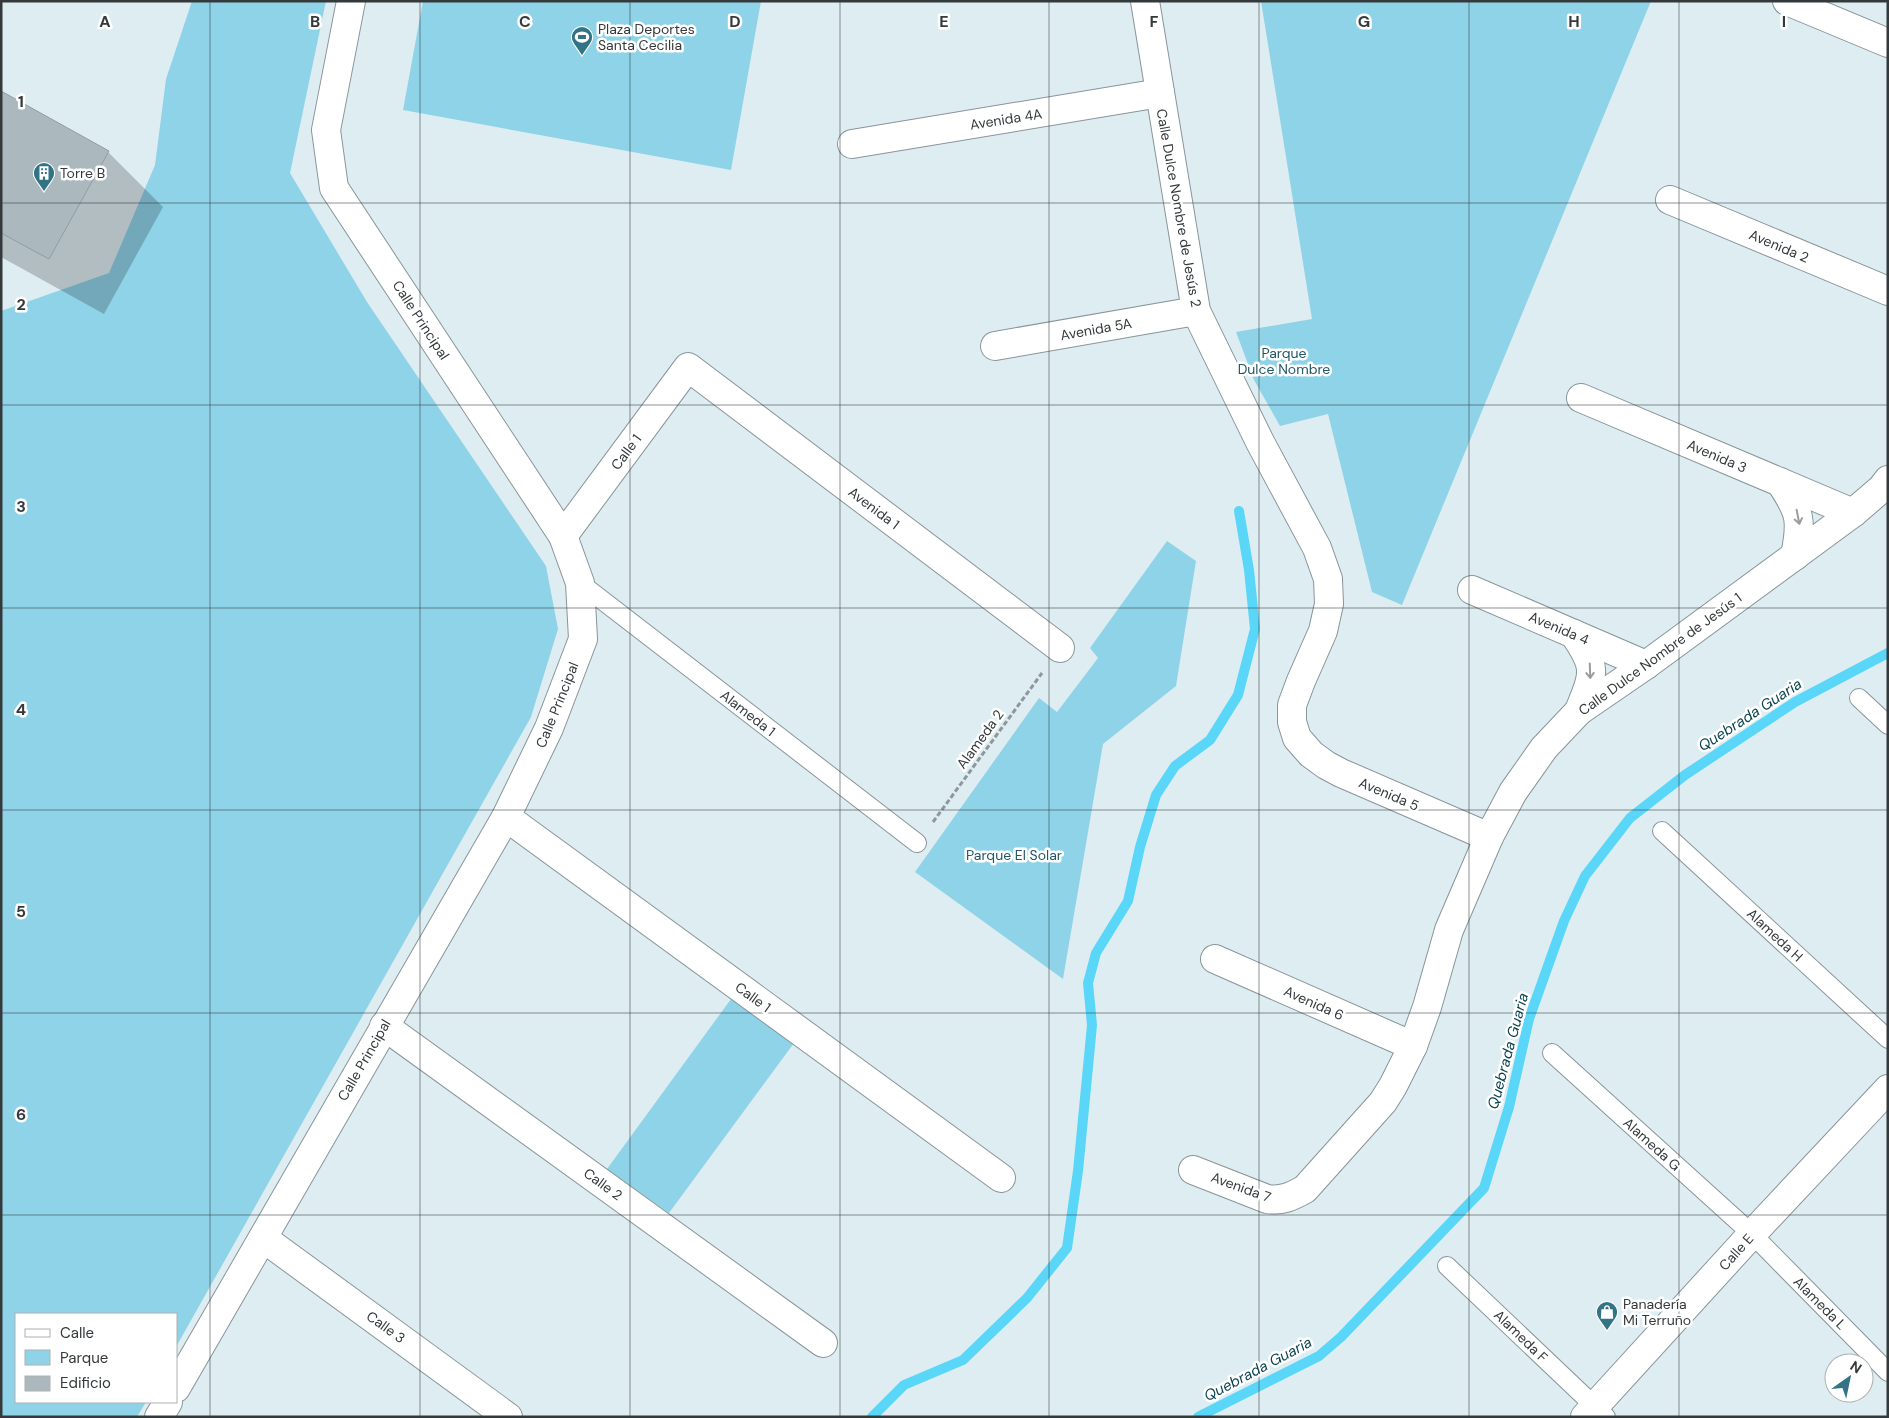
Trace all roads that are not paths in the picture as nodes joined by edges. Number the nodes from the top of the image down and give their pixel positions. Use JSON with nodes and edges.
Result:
{"nodes":[{"id":1,"x":350,"y":1,"type":"edge"},
{"id":2,"x":1145,"y":1,"type":"edge"},
{"id":3,"x":1787,"y":1,"type":"edge"},
{"id":4,"x":1888,"y":43,"type":"edge"},
{"id":5,"x":1160,"y":93,"type":"junction"},
{"id":6,"x":852,"y":144,"type":"dead end"},
{"id":7,"x":1670,"y":200,"type":"dead end"},
{"id":8,"x":1888,"y":292,"type":"edge"},
{"id":9,"x":1196,"y":311,"type":"junction"},
{"id":10,"x":995,"y":346,"type":"dead end"},
{"id":11,"x":688,"y":367,"type":"joint"},
{"id":12,"x":1581,"y":398,"type":"dead end"},
{"id":13,"x":1888,"y":480,"type":"edge"},
{"id":14,"x":1780,"y":482,"type":"junction"},
{"id":15,"x":1854,"y":513,"type":"junction"},
{"id":16,"x":563,"y":536,"type":"junction"},
{"id":17,"x":1795,"y":556,"type":"junction"},
{"id":18,"x":580,"y":584,"type":"junction"},
{"id":19,"x":1472,"y":590,"type":"dead end"},
{"id":20,"x":1574,"y":634,"type":"junction"},
{"id":21,"x":1060,"y":648,"type":"road end"},
{"id":22,"x":1646,"y":665,"type":"junction"},
{"id":23,"x":1859,"y":698,"type":"dead end"},
{"id":24,"x":1579,"y":711,"type":"junction"},
{"id":25,"x":1888,"y":725,"type":"edge"},
{"id":26,"x":1297,"y":738,"type":"joint"},
{"id":27,"x":506,"y":816,"type":"junction"},
{"id":28,"x":1662,"y":831,"type":"dead end"},
{"id":29,"x":1489,"y":837,"type":"junction"},
{"id":30,"x":917,"y":843,"type":"road end"},
{"id":31,"x":1215,"y":959,"type":"dead end"},
{"id":32,"x":384,"y":1026,"type":"junction"},
{"id":33,"x":1888,"y":1039,"type":"edge"},
{"id":34,"x":1414,"y":1046,"type":"junction"},
{"id":35,"x":1552,"y":1053,"type":"dead end"},
{"id":36,"x":1888,"y":1089,"type":"edge"},
{"id":37,"x":1193,"y":1170,"type":"dead end"},
{"id":38,"x":1000,"y":1178,"type":"dead end"},
{"id":39,"x":1289,"y":1198,"type":"joint"},
{"id":40,"x":1752,"y":1234,"type":"junction"},
{"id":41,"x":263,"y":1238,"type":"junction"},
{"id":42,"x":1447,"y":1266,"type":"dead end"},
{"id":43,"x":823,"y":1343,"type":"dead end"},
{"id":44,"x":1888,"y":1372,"type":"edge"},
{"id":45,"x":178,"y":1385,"type":"edge"},
{"id":46,"x":167,"y":1403,"type":"edge"},
{"id":47,"x":1595,"y":1413,"type":"edge"},
{"id":48,"x":159,"y":1417,"type":"edge"},
{"id":49,"x":508,"y":1417,"type":"edge"}],
"edges":[{"from":1,"to":16,"type":"street","name":"Calle Principal"},
{"from":2,"to":5,"type":"street","name":"Calle Dulce Nombre de Jesús 2"},
{"from":3,"to":4,"type":"street"},
{"from":5,"to":6,"type":"street","name":"Avenida 4A"},
{"from":5,"to":9,"type":"street","name":"Calle Dulce Nombre de Jesús 2"},
{"from":7,"to":8,"type":"street","name":"Avenida 2"},
{"from":9,"to":10,"type":"street","name":"Avenida 5A"},
{"from":9,"to":26,"type":"street","name":"Calle Dulce Nombre de Jesús 2"},
{"from":11,"to":16,"type":"street","name":"Calle 1"},
{"from":11,"to":21,"type":"street","name":"Avenida 1"},
{"from":12,"to":14,"type":"street","name":"Avenida 3"},
{"from":13,"to":15,"type":"street","name":"Calle Dulce Nombre de Jesús 1"},
{"from":14,"to":15,"type":"street","name":"Avenida 3"},
{"from":14,"to":17,"type":"street","one_way":true},
{"from":15,"to":17,"type":"street","name":"Calle Dulce Nombre de Jesús 1"},
{"from":16,"to":18,"type":"street","name":"Calle Principal"},
{"from":17,"to":22,"type":"street","name":"Calle Dulce Nombre de Jesús 1"},
{"from":18,"to":27,"type":"street","name":"Calle Principal"},
{"from":18,"to":30,"type":"lane","name":"Alameda 1"},
{"from":19,"to":20,"type":"street","name":"Avenida 4"},
{"from":20,"to":22,"type":"street","name":"Avenida 4"},
{"from":20,"to":24,"type":"street","one_way":true},
{"from":22,"to":24,"type":"street","name":"Calle Dulce Nombre de Jesús 1"},
{"from":23,"to":25,"type":"lane"},
{"from":24,"to":29,"type":"street","name":"Calle Dulce Nombre de Jesús 1"},
{"from":26,"to":29,"type":"street","name":"Avenida 5"},
{"from":27,"to":32,"type":"street","name":"Calle Principal"},
{"from":27,"to":38,"type":"street","name":"Calle 1"},
{"from":28,"to":33,"type":"lane","name":"Alameda H"},
{"from":29,"to":34,"type":"street","name":"Calle Dulce Nombre de Jesús 1"},
{"from":31,"to":34,"type":"street","name":"Avenida 6"},
{"from":32,"to":41,"type":"street","name":"Calle Principal"},
{"from":32,"to":43,"type":"street","name":"Calle 2"},
{"from":34,"to":39,"type":"street","name":"Calle Dulce Nombre de Jesús 1"},
{"from":35,"to":40,"type":"lane","name":"Alameda G"},
{"from":36,"to":40,"type":"street","name":"Calle E"},
{"from":37,"to":39,"type":"street","name":"Avenida 7"},
{"from":40,"to":44,"type":"lane","name":"Alameda L"},
{"from":40,"to":47,"type":"street","name":"Calle E"},
{"from":41,"to":45,"type":"street","name":"Calle Principal"},
{"from":41,"to":49,"type":"street","name":"Calle 3"},
{"from":42,"to":47,"type":"lane","name":"Alameda F"},
{"from":46,"to":48,"type":"street"}]}
